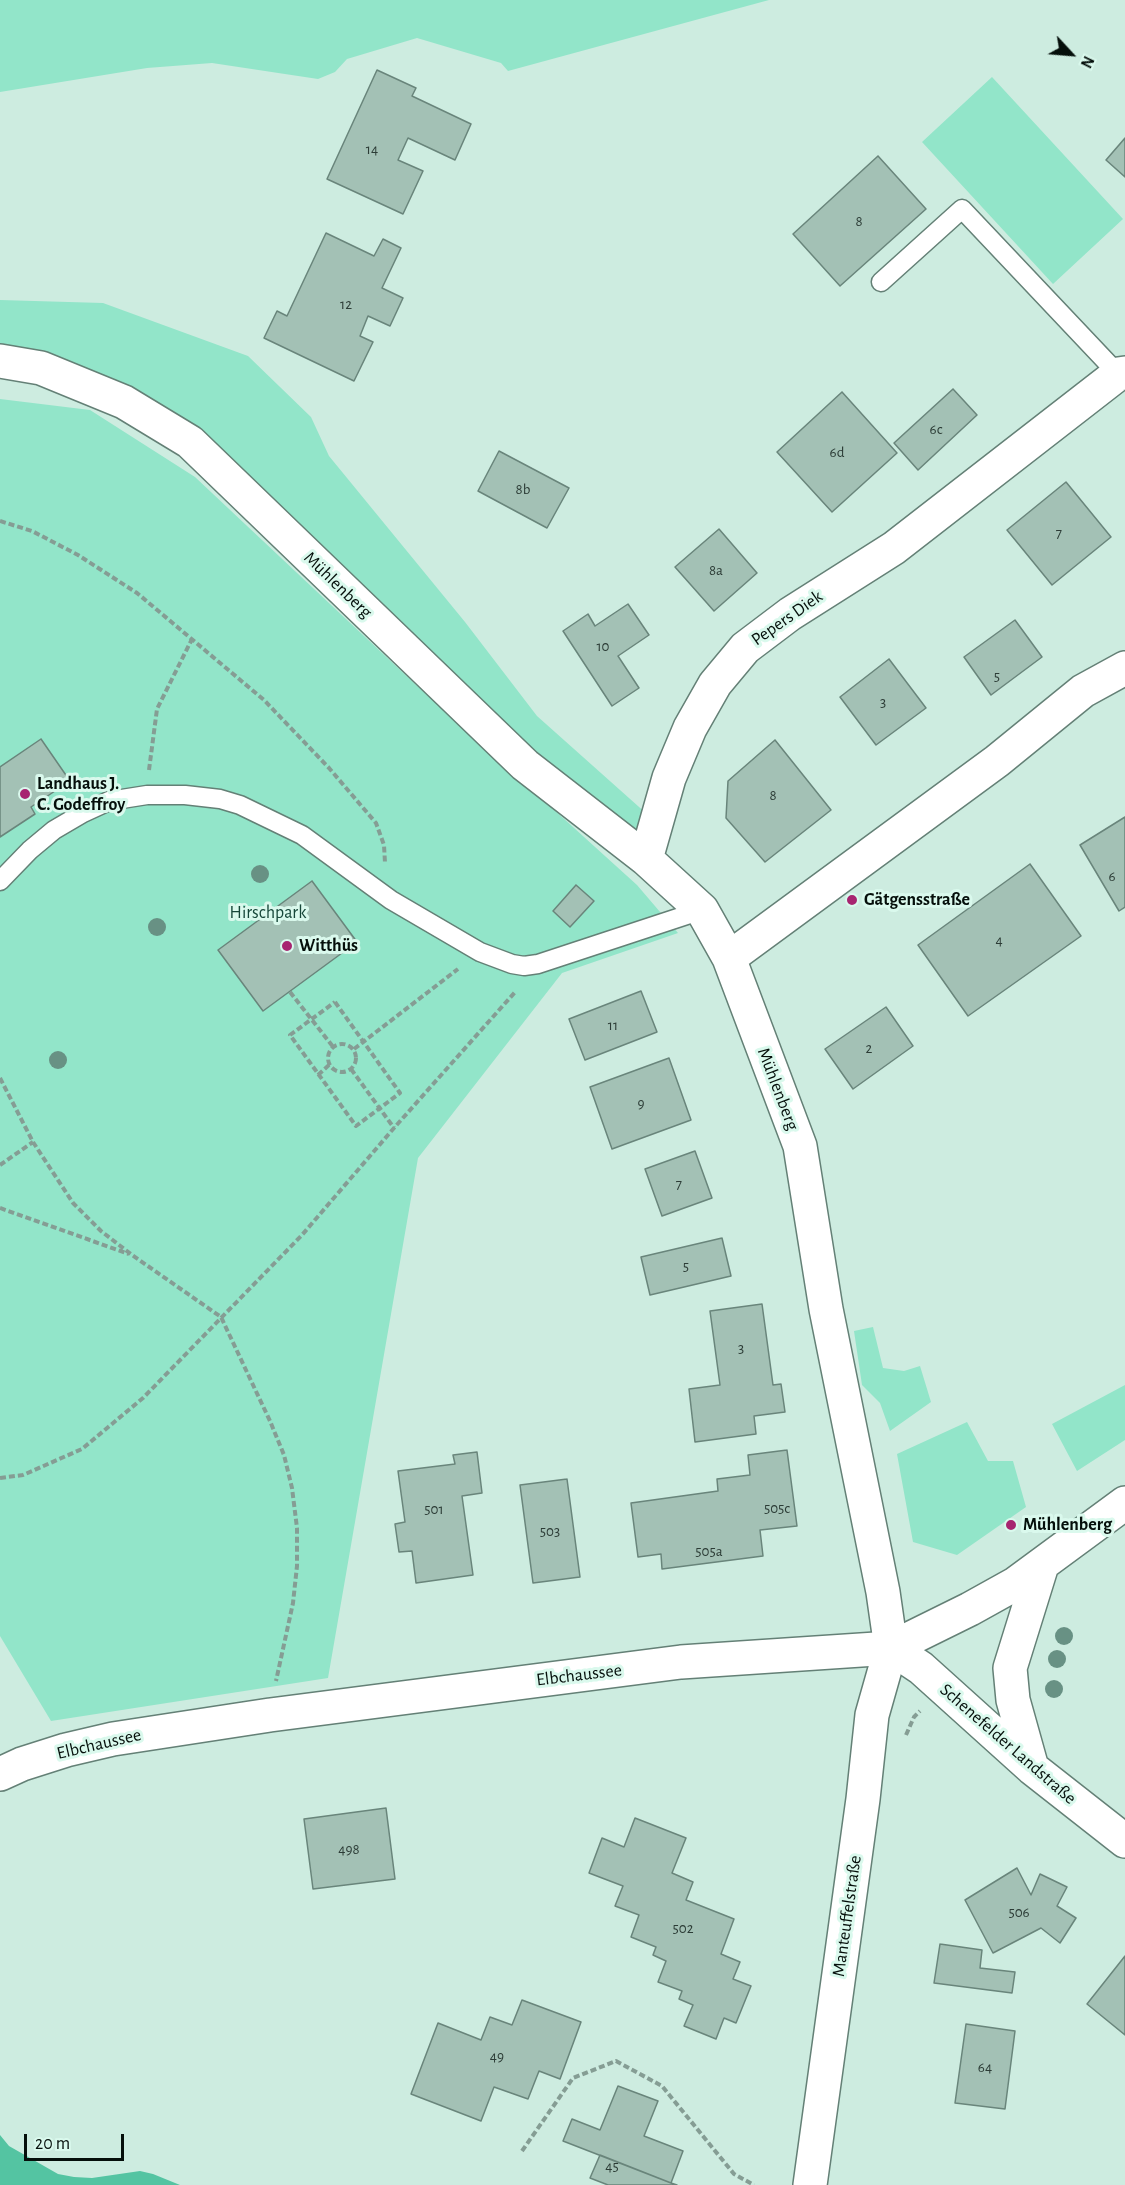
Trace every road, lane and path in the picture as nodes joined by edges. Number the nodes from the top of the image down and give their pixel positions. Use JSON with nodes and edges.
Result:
{"nodes":[{"id":1,"x":881,"y":282,"type":"dead end"},
{"id":2,"x":0,"y":361,"type":"edge"},
{"id":3,"x":1122,"y":374,"type":"edge"},
{"id":4,"x":0,"y":521,"type":"edge"},
{"id":5,"x":192,"y":639,"type":"junction"},
{"id":6,"x":1125,"y":668,"type":"edge"},
{"id":7,"x":147,"y":795,"type":"junction"},
{"id":8,"x":646,"y":859,"type":"junction"},
{"id":9,"x":0,"y":881,"type":"edge"},
{"id":10,"x":380,"y":892,"type":"junction"},
{"id":11,"x":702,"y":910,"type":"junction"},
{"id":12,"x":480,"y":952,"type":"junction"},
{"id":13,"x":729,"y":958,"type":"junction"},
{"id":14,"x":538,"y":964,"type":"junction"},
{"id":15,"x":290,"y":992,"type":"dead end"},
{"id":16,"x":311,"y":1019,"type":"junction"},
{"id":17,"x":363,"y":1041,"type":"junction"},
{"id":18,"x":333,"y":1047,"type":"junction"},
{"id":19,"x":354,"y":1049,"type":"junction"},
{"id":20,"x":330,"y":1064,"type":"junction"},
{"id":21,"x":351,"y":1069,"type":"junction"},
{"id":22,"x":318,"y":1075,"type":"junction"},
{"id":23,"x":0,"y":1078,"type":"edge"},
{"id":24,"x":380,"y":1108,"type":"junction"},
{"id":25,"x":394,"y":1128,"type":"junction"},
{"id":26,"x":33,"y":1142,"type":"junction"},
{"id":27,"x":0,"y":1165,"type":"edge"},
{"id":28,"x":0,"y":1208,"type":"edge"},
{"id":29,"x":132,"y":1255,"type":"junction"},
{"id":30,"x":221,"y":1317,"type":"junction"},
{"id":31,"x":0,"y":1478,"type":"edge"},
{"id":32,"x":1125,"y":1503,"type":"edge"},
{"id":33,"x":1042,"y":1565,"type":"junction"},
{"id":34,"x":891,"y":1648,"type":"junction"},
{"id":35,"x":270,"y":1715,"type":"junction"},
{"id":36,"x":1032,"y":1768,"type":"junction"},
{"id":37,"x":0,"y":1774,"type":"edge"},
{"id":38,"x":1125,"y":1841,"type":"edge"},
{"id":39,"x":522,"y":2151,"type":"dead end"},
{"id":40,"x":754,"y":2185,"type":"edge"},
{"id":41,"x":810,"y":2185,"type":"edge"}],
"edges":[{"from":1,"to":3,"type":"lane"},
{"from":2,"to":8,"type":"street","name":"Mühlenberg"},
{"from":3,"to":8,"type":"street","name":"Pepers Diek"},
{"from":4,"to":5,"type":"path"},
{"from":5,"to":7,"type":"path"},
{"from":5,"to":10,"type":"path"},
{"from":6,"to":13,"type":"street"},
{"from":7,"to":9,"type":"lane"},
{"from":7,"to":10,"type":"lane"},
{"from":8,"to":11,"type":"street"},
{"from":10,"to":12,"type":"lane"},
{"from":11,"to":13,"type":"street"},
{"from":11,"to":14,"type":"lane"},
{"from":12,"to":14,"type":"lane"},
{"from":12,"to":17,"type":"path"},
{"from":13,"to":34,"type":"street","name":"Mühlenberg"},
{"from":14,"to":25,"type":"path"},
{"from":15,"to":16,"type":"path"},
{"from":16,"to":17,"type":"path"},
{"from":16,"to":18,"type":"path"},
{"from":16,"to":22,"type":"path"},
{"from":17,"to":19,"type":"path"},
{"from":17,"to":24,"type":"path"},
{"from":18,"to":19,"type":"path"},
{"from":18,"to":20,"type":"path"},
{"from":19,"to":21,"type":"path"},
{"from":20,"to":21,"type":"path"},
{"from":20,"to":22,"type":"path"},
{"from":21,"to":24,"type":"path"},
{"from":22,"to":24,"type":"path"},
{"from":23,"to":26,"type":"path"},
{"from":24,"to":25,"type":"path"},
{"from":25,"to":30,"type":"path"},
{"from":26,"to":27,"type":"path"},
{"from":26,"to":29,"type":"path"},
{"from":28,"to":29,"type":"path"},
{"from":29,"to":30,"type":"path"},
{"from":30,"to":31,"type":"path"},
{"from":30,"to":35,"type":"path"},
{"from":32,"to":33,"type":"street","name":"Elbchaussee"},
{"from":33,"to":34,"type":"street","name":"Elbchaussee"},
{"from":33,"to":36,"type":"street"},
{"from":34,"to":35,"type":"street","name":"Elbchaussee"},
{"from":34,"to":36,"type":"street","name":"Schenefelder Landstraße"},
{"from":34,"to":41,"type":"street","name":"Manteuffelstraße"},
{"from":35,"to":37,"type":"street","name":"Elbchaussee"},
{"from":36,"to":38,"type":"street","name":"Schenefelder Landstraße"},
{"from":39,"to":40,"type":"path"}]}
